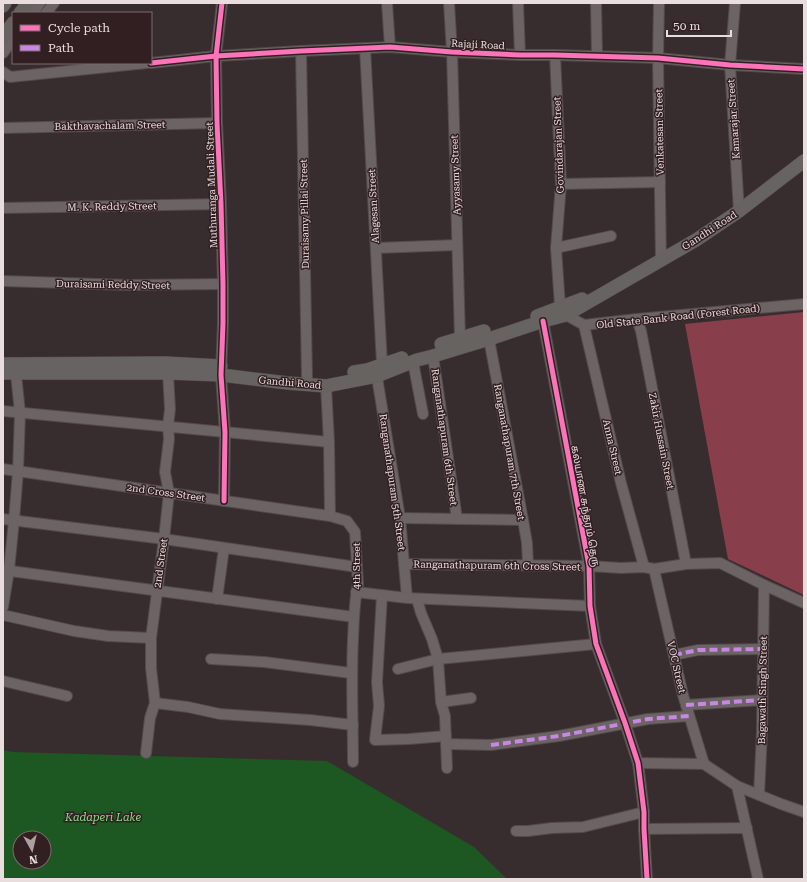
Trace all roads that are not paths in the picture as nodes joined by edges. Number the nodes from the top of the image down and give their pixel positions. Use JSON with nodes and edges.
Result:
{"nodes":[{"id":1,"x":5,"y":3,"type":"edge"},
{"id":2,"x":28,"y":3,"type":"edge"},
{"id":3,"x":40,"y":3,"type":"edge"},
{"id":4,"x":54,"y":3,"type":"edge"},
{"id":5,"x":222,"y":3,"type":"edge"},
{"id":6,"x":387,"y":3,"type":"edge"},
{"id":7,"x":449,"y":3,"type":"edge"},
{"id":8,"x":518,"y":3,"type":"edge"},
{"id":9,"x":596,"y":3,"type":"edge"},
{"id":10,"x":659,"y":3,"type":"edge"},
{"id":11,"x":735,"y":3,"type":"edge"},
{"id":12,"x":3,"y":6,"type":"edge"},
{"id":13,"x":21,"y":12,"type":"edge"},
{"id":14,"x":34,"y":12,"type":"edge"},
{"id":15,"x":47,"y":12,"type":"edge"},
{"id":16,"x":12,"y":24,"type":"edge"},
{"id":17,"x":3,"y":36,"type":"edge"},
{"id":18,"x":12,"y":40,"type":"edge"},
{"id":19,"x":390,"y":47,"type":"junction"},
{"id":20,"x":365,"y":48,"type":"junction"},
{"id":21,"x":301,"y":51,"type":"junction"},
{"id":22,"x":452,"y":52,"type":"junction"},
{"id":23,"x":3,"y":53,"type":"edge"},
{"id":24,"x":520,"y":55,"type":"junction"},
{"id":25,"x":555,"y":55,"type":"junction"},
{"id":26,"x":216,"y":56,"type":"junction"},
{"id":27,"x":597,"y":56,"type":"junction"},
{"id":28,"x":658,"y":58,"type":"junction"},
{"id":29,"x":152,"y":62,"type":"edge"},
{"id":30,"x":137,"y":64,"type":"edge"},
{"id":31,"x":730,"y":65,"type":"junction"},
{"id":32,"x":804,"y":69,"type":"edge"},
{"id":33,"x":3,"y":72,"type":"edge"},
{"id":34,"x":217,"y":123,"type":"junction"},
{"id":35,"x":3,"y":128,"type":"edge"},
{"id":36,"x":804,"y":161,"type":"edge"},
{"id":37,"x":660,"y":182,"type":"junction"},
{"id":38,"x":561,"y":184,"type":"junction"},
{"id":39,"x":221,"y":204,"type":"junction"},
{"id":40,"x":3,"y":208,"type":"edge"},
{"id":41,"x":739,"y":211,"type":"junction"},
{"id":42,"x":611,"y":236,"type":"dead end"},
{"id":43,"x":457,"y":245,"type":"junction"},
{"id":44,"x":376,"y":248,"type":"junction"},
{"id":45,"x":556,"y":248,"type":"junction"},
{"id":46,"x":661,"y":261,"type":"junction"},
{"id":47,"x":3,"y":281,"type":"edge"},
{"id":48,"x":223,"y":284,"type":"junction"},
{"id":49,"x":804,"y":304,"type":"edge"},
{"id":50,"x":563,"y":311,"type":"junction"},
{"id":51,"x":637,"y":319,"type":"junction"},
{"id":52,"x":543,"y":321,"type":"junction"},
{"id":53,"x":584,"y":326,"type":"junction"},
{"id":54,"x":489,"y":339,"type":"junction"},
{"id":55,"x":461,"y":343,"type":"junction"},
{"id":56,"x":433,"y":356,"type":"junction"},
{"id":57,"x":413,"y":362,"type":"junction"},
{"id":58,"x":3,"y":364,"type":"edge"},
{"id":59,"x":378,"y":369,"type":"junction"},
{"id":60,"x":222,"y":370,"type":"junction"},
{"id":61,"x":168,"y":373,"type":"junction"},
{"id":62,"x":9,"y":374,"type":"edge"},
{"id":63,"x":307,"y":377,"type":"junction"},
{"id":64,"x":326,"y":386,"type":"junction"},
{"id":65,"x":3,"y":411,"type":"edge"},
{"id":66,"x":20,"y":412,"type":"junction"},
{"id":67,"x":423,"y":414,"type":"dead end"},
{"id":68,"x":168,"y":426,"type":"junction"},
{"id":69,"x":224,"y":432,"type":"junction"},
{"id":70,"x":329,"y":442,"type":"junction"},
{"id":71,"x":3,"y":468,"type":"edge"},
{"id":72,"x":18,"y":471,"type":"junction"},
{"id":73,"x":169,"y":493,"type":"junction"},
{"id":74,"x":224,"y":501,"type":"junction"},
{"id":75,"x":330,"y":516,"type":"junction"},
{"id":76,"x":400,"y":518,"type":"junction"},
{"id":77,"x":3,"y":519,"type":"edge"},
{"id":78,"x":457,"y":519,"type":"junction"},
{"id":79,"x":14,"y":520,"type":"junction"},
{"id":80,"x":523,"y":520,"type":"junction"},
{"id":81,"x":164,"y":539,"type":"junction"},
{"id":82,"x":224,"y":548,"type":"junction"},
{"id":83,"x":404,"y":564,"type":"junction"},
{"id":84,"x":686,"y":564,"type":"junction"},
{"id":85,"x":528,"y":565,"type":"junction"},
{"id":86,"x":589,"y":566,"type":"junction"},
{"id":87,"x":357,"y":567,"type":"junction"},
{"id":88,"x":649,"y":568,"type":"junction"},
{"id":89,"x":6,"y":570,"type":"edge"},
{"id":90,"x":764,"y":585,"type":"junction"},
{"id":91,"x":157,"y":590,"type":"junction"},
{"id":92,"x":356,"y":592,"type":"junction"},
{"id":93,"x":382,"y":595,"type":"junction"},
{"id":94,"x":217,"y":598,"type":"junction"},
{"id":95,"x":407,"y":598,"type":"junction"},
{"id":96,"x":417,"y":599,"type":"junction"},
{"id":97,"x":804,"y":603,"type":"edge"},
{"id":98,"x":590,"y":606,"type":"junction"},
{"id":99,"x":3,"y":607,"type":"edge"},
{"id":100,"x":3,"y":615,"type":"edge"},
{"id":101,"x":354,"y":617,"type":"junction"},
{"id":102,"x":151,"y":638,"type":"junction"},
{"id":103,"x":596,"y":644,"type":"junction"},
{"id":104,"x":763,"y":649,"type":"junction"},
{"id":105,"x":674,"y":655,"type":"junction"},
{"id":106,"x":211,"y":659,"type":"dead end"},
{"id":107,"x":438,"y":659,"type":"junction"},
{"id":108,"x":398,"y":669,"type":"dead end"},
{"id":109,"x":351,"y":673,"type":"junction"},
{"id":110,"x":3,"y":681,"type":"edge"},
{"id":111,"x":67,"y":696,"type":"dead end"},
{"id":112,"x":471,"y":698,"type":"dead end"},
{"id":113,"x":762,"y":700,"type":"junction"},
{"id":114,"x":441,"y":702,"type":"junction"},
{"id":115,"x":155,"y":703,"type":"junction"},
{"id":116,"x":686,"y":705,"type":"junction"},
{"id":117,"x":689,"y":716,"type":"junction"},
{"id":118,"x":625,"y":723,"type":"junction"},
{"id":119,"x":353,"y":725,"type":"junction"},
{"id":120,"x":446,"y":740,"type":"junction"},
{"id":121,"x":146,"y":753,"type":"dead end"},
{"id":122,"x":353,"y":762,"type":"dead end"},
{"id":123,"x":638,"y":763,"type":"junction"},
{"id":124,"x":704,"y":764,"type":"junction"},
{"id":125,"x":448,"y":768,"type":"dead end"},
{"id":126,"x":738,"y":786,"type":"junction"},
{"id":127,"x":759,"y":795,"type":"junction"},
{"id":128,"x":644,"y":812,"type":"junction"},
{"id":129,"x":804,"y":812,"type":"edge"},
{"id":130,"x":644,"y":828,"type":"junction"},
{"id":131,"x":747,"y":828,"type":"junction"},
{"id":132,"x":516,"y":831,"type":"dead end"},
{"id":133,"x":647,"y":879,"type":"edge"},
{"id":134,"x":758,"y":879,"type":"edge"}],
"edges":[{"from":1,"to":12,"type":"main road"},
{"from":2,"to":13,"type":"main road"},
{"from":3,"to":14,"type":"street"},
{"from":4,"to":15,"type":"street"},
{"from":5,"to":26,"type":"street","name":"Muthuranga Mudali Street"},
{"from":6,"to":19,"type":"street"},
{"from":7,"to":22,"type":"street","name":"Ayyasamy Street"},
{"from":8,"to":24,"type":"street"},
{"from":9,"to":27,"type":"street"},
{"from":10,"to":28,"type":"street","name":"Venkatesan Street"},
{"from":11,"to":31,"type":"street","name":"Kamarajar Street"},
{"from":16,"to":17,"type":"main road"},
{"from":18,"to":23,"type":"street"},
{"from":19,"to":20,"type":"street","name":"Rajaji Road"},
{"from":19,"to":22,"type":"street","name":"Rajaji Road"},
{"from":20,"to":21,"type":"street","name":"Rajaji Road"},
{"from":20,"to":44,"type":"street","name":"Alagesan Street"},
{"from":21,"to":26,"type":"street","name":"Rajaji Road"},
{"from":21,"to":63,"type":"street","name":"Duraisamy Pillai Street"},
{"from":22,"to":24,"type":"street","name":"Rajaji Road"},
{"from":22,"to":43,"type":"street","name":"Ayyasamy Street"},
{"from":24,"to":25,"type":"street","name":"Rajaji Road"},
{"from":25,"to":27,"type":"street","name":"Rajaji Road"},
{"from":25,"to":38,"type":"street","name":"Govindarajan Street"},
{"from":26,"to":29,"type":"street","name":"Rajaji Road"},
{"from":26,"to":34,"type":"street","name":"Muthuranga Mudali Street"},
{"from":27,"to":28,"type":"street","name":"Rajaji Road"},
{"from":28,"to":31,"type":"street","name":"Rajaji Road"},
{"from":28,"to":37,"type":"street","name":"Venkatesan Street"},
{"from":30,"to":33,"type":"street"},
{"from":31,"to":32,"type":"street","name":"Rajaji Road"},
{"from":31,"to":41,"type":"street","name":"Kamarajar Street"},
{"from":34,"to":35,"type":"street","name":"Bakthavachalam Street"},
{"from":34,"to":39,"type":"street","name":"Muthuranga Mudali Street"},
{"from":36,"to":41,"type":"main road","name":"Gandhi Road"},
{"from":37,"to":38,"type":"street"},
{"from":37,"to":46,"type":"street","name":"Venkatesan Street"},
{"from":38,"to":45,"type":"street","name":"Govindarajan Street"},
{"from":39,"to":40,"type":"street","name":"M. K. Reddy Street"},
{"from":39,"to":48,"type":"street","name":"Muthuranga Mudali Street"},
{"from":41,"to":46,"type":"main road","name":"Gandhi Road"},
{"from":42,"to":45,"type":"street"},
{"from":43,"to":44,"type":"street"},
{"from":43,"to":55,"type":"street","name":"Ayyasamy Street"},
{"from":44,"to":59,"type":"street","name":"Alagesan Street"},
{"from":45,"to":50,"type":"street","name":"Govindarajan Street"},
{"from":46,"to":50,"type":"main road","name":"Gandhi Road"},
{"from":47,"to":48,"type":"street","name":"Duraisami Reddy Street"},
{"from":48,"to":60,"type":"street","name":"Muthuranga Mudali Street"},
{"from":49,"to":51,"type":"street","name":"Old State Bank Road (Forest Road)"},
{"from":50,"to":52,"type":"main road","name":"Gandhi Road"},
{"from":50,"to":53,"type":"street","name":"Old State Bank Road (Forest Road)"},
{"from":50,"to":55,"type":"main road","name":"Gandhi Road"},
{"from":51,"to":53,"type":"street","name":"Old State Bank Road (Forest Road)"},
{"from":51,"to":84,"type":"street","name":"Zakir Hussain Street"},
{"from":52,"to":54,"type":"main road","name":"Gandhi Road"},
{"from":52,"to":86,"type":"street","name":"கல்யாண சுந்தரம் தெரு"},
{"from":53,"to":88,"type":"street","name":"Anna Street"},
{"from":54,"to":55,"type":"main road","name":"Gandhi Road"},
{"from":54,"to":80,"type":"street","name":"Ranganathapuram 7th Street"},
{"from":55,"to":56,"type":"main road","name":"Gandhi Road"},
{"from":55,"to":59,"type":"main road","name":"Gandhi Road"},
{"from":56,"to":57,"type":"main road","name":"Gandhi Road"},
{"from":56,"to":78,"type":"street","name":"Ranganathapuram 6th Street"},
{"from":57,"to":59,"type":"main road","name":"Gandhi Road"},
{"from":57,"to":67,"type":"street"},
{"from":58,"to":60,"type":"main road","name":"Gandhi Road"},
{"from":59,"to":63,"type":"main road","name":"Gandhi Road"},
{"from":59,"to":64,"type":"main road","name":"Gandhi Road"},
{"from":59,"to":76,"type":"street","name":"Ranganathapuram 5th Street"},
{"from":60,"to":61,"type":"main road","name":"Gandhi Road"},
{"from":60,"to":63,"type":"main road","name":"Gandhi Road"},
{"from":60,"to":64,"type":"main road","name":"Gandhi Road"},
{"from":60,"to":69,"type":"street","name":"Muthuranga Mudali Street"},
{"from":61,"to":62,"type":"main road","name":"Gandhi Road"},
{"from":61,"to":68,"type":"street","name":"2nd Street"},
{"from":62,"to":66,"type":"street"},
{"from":64,"to":70,"type":"street"},
{"from":65,"to":66,"type":"street"},
{"from":66,"to":68,"type":"street"},
{"from":66,"to":72,"type":"street"},
{"from":68,"to":69,"type":"street"},
{"from":68,"to":73,"type":"street","name":"2nd Street"},
{"from":69,"to":70,"type":"street"},
{"from":69,"to":74,"type":"street","name":"Muthuranga Mudali Street"},
{"from":70,"to":75,"type":"street"},
{"from":71,"to":72,"type":"street","name":"2nd Cross Street"},
{"from":72,"to":73,"type":"street","name":"2nd Cross Street"},
{"from":72,"to":79,"type":"street"},
{"from":73,"to":74,"type":"street","name":"2nd Cross Street"},
{"from":73,"to":81,"type":"street","name":"2nd Street"},
{"from":74,"to":75,"type":"street","name":"2nd Cross Street"},
{"from":75,"to":87,"type":"street","name":"4th Street"},
{"from":76,"to":78,"type":"street"},
{"from":76,"to":83,"type":"street","name":"Ranganathapuram 5th Street"},
{"from":77,"to":79,"type":"street"},
{"from":78,"to":80,"type":"street"},
{"from":79,"to":81,"type":"street"},
{"from":79,"to":89,"type":"street"},
{"from":80,"to":85,"type":"street","name":"Ranganathapuram 7th Street"},
{"from":81,"to":82,"type":"street"},
{"from":81,"to":91,"type":"street","name":"2nd Street"},
{"from":82,"to":87,"type":"street"},
{"from":82,"to":94,"type":"street"},
{"from":83,"to":85,"type":"street","name":"Ranganathapuram 6th Cross Street"},
{"from":83,"to":95,"type":"street","name":"Ranganathapuram 5th Street"},
{"from":84,"to":88,"type":"street","name":"Ranganathapuram 6th Cross Street"},
{"from":84,"to":90,"type":"street","name":"Ranganathapuram 6th Cross Street"},
{"from":85,"to":86,"type":"street","name":"Ranganathapuram 6th Cross Street"},
{"from":86,"to":88,"type":"street","name":"Ranganathapuram 6th Cross Street"},
{"from":86,"to":98,"type":"street","name":"கல்யாண சுந்தரம் தெரு"},
{"from":87,"to":92,"type":"street","name":"4th Street"},
{"from":88,"to":105,"type":"street","name":"VOC Street"},
{"from":89,"to":91,"type":"street"},
{"from":89,"to":99,"type":"street"},
{"from":90,"to":97,"type":"street","name":"Ranganathapuram 6th Cross Street"},
{"from":90,"to":104,"type":"street","name":"Bagawath Singh Street"},
{"from":91,"to":94,"type":"street"},
{"from":91,"to":102,"type":"street","name":"2nd Street"},
{"from":92,"to":93,"type":"street"},
{"from":92,"to":101,"type":"street","name":"4th Street"},
{"from":93,"to":95,"type":"street"},
{"from":93,"to":120,"type":"street"},
{"from":94,"to":101,"type":"street"},
{"from":95,"to":96,"type":"street"},
{"from":96,"to":98,"type":"street"},
{"from":96,"to":107,"type":"street"},
{"from":98,"to":103,"type":"street","name":"கல்யாண சுந்தரம் தெரு"},
{"from":100,"to":102,"type":"street"},
{"from":101,"to":109,"type":"street","name":"4th Street"},
{"from":102,"to":115,"type":"street","name":"2nd Street"},
{"from":103,"to":107,"type":"street"},
{"from":103,"to":118,"type":"street","name":"கல்யாண சுந்தரம் தெரு"},
{"from":104,"to":105,"type":"street"},
{"from":104,"to":113,"type":"street","name":"Bagawath Singh Street"},
{"from":105,"to":116,"type":"street","name":"VOC Street"},
{"from":106,"to":109,"type":"street"},
{"from":107,"to":108,"type":"street"},
{"from":107,"to":114,"type":"street"},
{"from":109,"to":119,"type":"street","name":"4th Street"},
{"from":110,"to":111,"type":"street"},
{"from":112,"to":114,"type":"street"},
{"from":113,"to":116,"type":"street"},
{"from":113,"to":127,"type":"street","name":"Bagawath Singh Street"},
{"from":114,"to":120,"type":"street"},
{"from":115,"to":119,"type":"street"},
{"from":115,"to":121,"type":"street","name":"2nd Street"},
{"from":116,"to":117,"type":"street","name":"VOC Street"},
{"from":117,"to":118,"type":"street"},
{"from":117,"to":124,"type":"street","name":"VOC Street"},
{"from":118,"to":120,"type":"street"},
{"from":118,"to":123,"type":"street","name":"கல்யாண சுந்தரம் தெரு"},
{"from":119,"to":122,"type":"street","name":"4th Street"},
{"from":120,"to":125,"type":"street"},
{"from":123,"to":124,"type":"street"},
{"from":123,"to":128,"type":"street","name":"கல்யாண சுந்தரம் தெரு"},
{"from":124,"to":126,"type":"street"},
{"from":126,"to":127,"type":"street"},
{"from":126,"to":131,"type":"street"},
{"from":127,"to":129,"type":"street"},
{"from":128,"to":130,"type":"street","name":"கல்யாண சுந்தரம் தெரு"},
{"from":128,"to":132,"type":"street"},
{"from":130,"to":131,"type":"street"},
{"from":130,"to":133,"type":"street","name":"கல்யாண சுந்தரம் தெரு"},
{"from":131,"to":134,"type":"street"}]}
